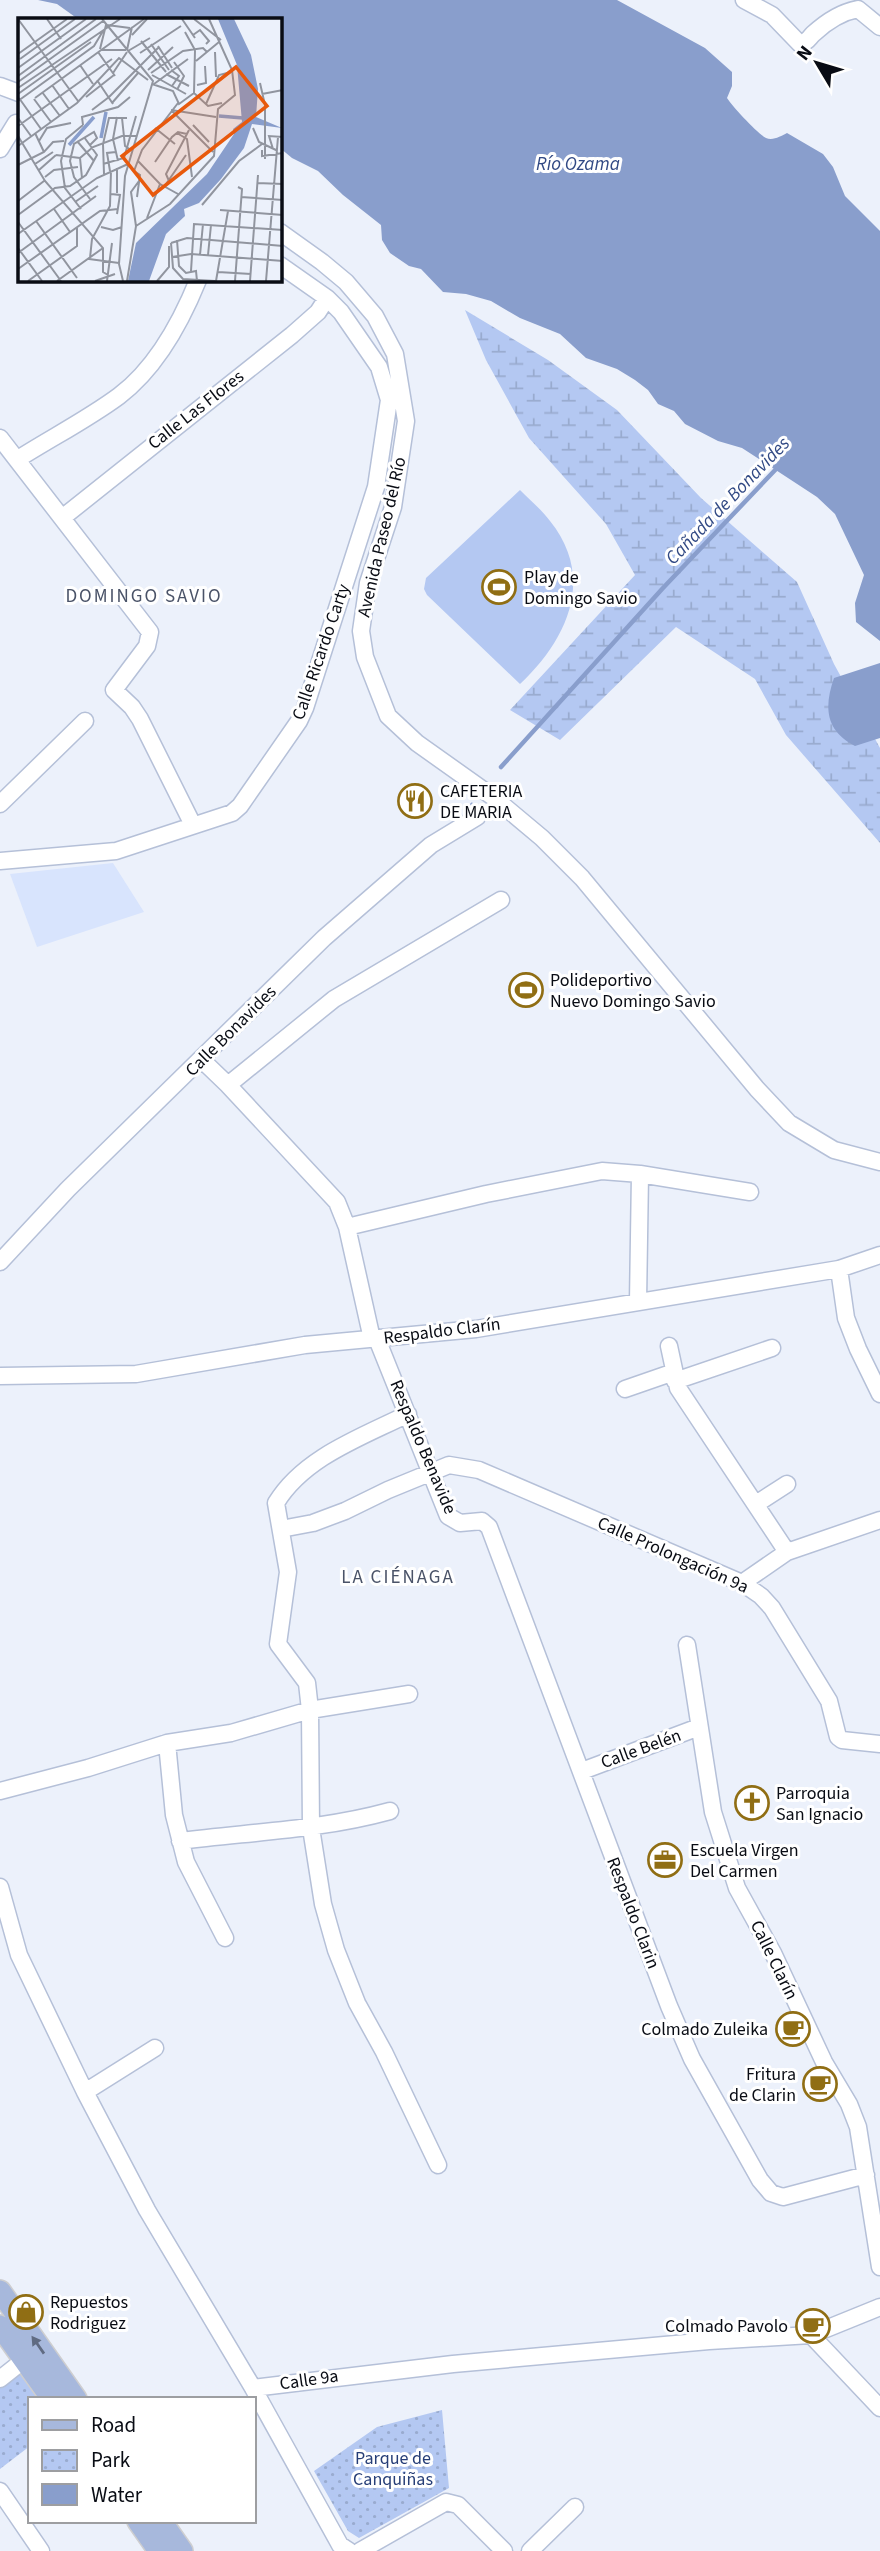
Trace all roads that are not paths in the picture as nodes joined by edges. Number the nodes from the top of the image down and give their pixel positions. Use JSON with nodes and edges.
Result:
{"nodes":[{"id":1,"x":744,"y":0,"type":"edge"},
{"id":2,"x":880,"y":27,"type":"edge"},
{"id":3,"x":0,"y":86,"type":"edge"},
{"id":4,"x":18,"y":93,"type":"edge"},
{"id":5,"x":0,"y":117,"type":"edge"},
{"id":6,"x":18,"y":123,"type":"edge"},
{"id":7,"x":0,"y":149,"type":"edge"},
{"id":8,"x":282,"y":233,"type":"edge"},
{"id":9,"x":282,"y":266,"type":"edge"},
{"id":10,"x":197,"y":282,"type":"edge"},
{"id":11,"x":327,"y":298,"type":"junction"},
{"id":12,"x":0,"y":439,"type":"edge"},
{"id":13,"x":18,"y":459,"type":"junction"},
{"id":14,"x":62,"y":518,"type":"junction"},
{"id":15,"x":85,"y":721,"type":"dead end"},
{"id":16,"x":0,"y":804,"type":"edge"},
{"id":17,"x":477,"y":817,"type":"dead end"},
{"id":18,"x":193,"y":825,"type":"junction"},
{"id":19,"x":0,"y":861,"type":"edge"},
{"id":20,"x":501,"y":900,"type":"dead end"},
{"id":21,"x":202,"y":1060,"type":"junction"},
{"id":22,"x":228,"y":1085,"type":"junction"},
{"id":23,"x":880,"y":1162,"type":"edge"},
{"id":24,"x":640,"y":1174,"type":"junction"},
{"id":25,"x":750,"y":1192,"type":"dead end"},
{"id":26,"x":347,"y":1227,"type":"junction"},
{"id":27,"x":880,"y":1255,"type":"edge"},
{"id":28,"x":0,"y":1262,"type":"edge"},
{"id":29,"x":839,"y":1269,"type":"junction"},
{"id":30,"x":638,"y":1302,"type":"junction"},
{"id":31,"x":374,"y":1339,"type":"junction"},
{"id":32,"x":669,"y":1346,"type":"dead end"},
{"id":33,"x":772,"y":1348,"type":"dead end"},
{"id":34,"x":0,"y":1376,"type":"edge"},
{"id":35,"x":674,"y":1376,"type":"junction"},
{"id":36,"x":625,"y":1389,"type":"dead end"},
{"id":37,"x":880,"y":1394,"type":"edge"},
{"id":38,"x":408,"y":1414,"type":"junction"},
{"id":39,"x":431,"y":1472,"type":"junction"},
{"id":40,"x":787,"y":1484,"type":"dead end"},
{"id":41,"x":756,"y":1504,"type":"junction"},
{"id":42,"x":880,"y":1520,"type":"edge"},
{"id":43,"x":489,"y":1527,"type":"joint"},
{"id":44,"x":281,"y":1530,"type":"junction"},
{"id":45,"x":787,"y":1552,"type":"junction"},
{"id":46,"x":742,"y":1583,"type":"junction"},
{"id":47,"x":687,"y":1645,"type":"dead end"},
{"id":48,"x":409,"y":1694,"type":"dead end"},
{"id":49,"x":310,"y":1710,"type":"junction"},
{"id":50,"x":699,"y":1727,"type":"junction"},
{"id":51,"x":167,"y":1743,"type":"junction"},
{"id":52,"x":880,"y":1744,"type":"edge"},
{"id":53,"x":582,"y":1770,"type":"junction"},
{"id":54,"x":0,"y":1791,"type":"edge"},
{"id":55,"x":390,"y":1811,"type":"dead end"},
{"id":56,"x":311,"y":1828,"type":"junction"},
{"id":57,"x":180,"y":1841,"type":"junction"},
{"id":58,"x":0,"y":1887,"type":"edge"},
{"id":59,"x":225,"y":1938,"type":"dead end"},
{"id":60,"x":155,"y":2048,"type":"dead end"},
{"id":61,"x":85,"y":2092,"type":"junction"},
{"id":62,"x":438,"y":2165,"type":"dead end"},
{"id":63,"x":866,"y":2175,"type":"junction"},
{"id":64,"x":880,"y":2267,"type":"edge"},
{"id":65,"x":0,"y":2291,"type":"edge"},
{"id":66,"x":880,"y":2307,"type":"edge"},
{"id":67,"x":0,"y":2326,"type":"edge"},
{"id":68,"x":811,"y":2334,"type":"junction"},
{"id":69,"x":24,"y":2360,"type":"junction"},
{"id":70,"x":0,"y":2379,"type":"edge"},
{"id":71,"x":253,"y":2388,"type":"junction"},
{"id":72,"x":51,"y":2397,"type":"edge"},
{"id":73,"x":75,"y":2397,"type":"edge"},
{"id":74,"x":880,"y":2408,"type":"edge"},
{"id":75,"x":0,"y":2491,"type":"edge"},
{"id":76,"x":575,"y":2507,"type":"dead end"},
{"id":77,"x":139,"y":2523,"type":"edge"},
{"id":78,"x":162,"y":2523,"type":"edge"},
{"id":79,"x":41,"y":2551,"type":"edge"},
{"id":80,"x":159,"y":2551,"type":"edge"},
{"id":81,"x":181,"y":2551,"type":"edge"},
{"id":82,"x":349,"y":2551,"type":"edge"},
{"id":83,"x":360,"y":2551,"type":"edge"},
{"id":84,"x":503,"y":2551,"type":"edge"},
{"id":85,"x":530,"y":2551,"type":"edge"}],
"edges":[{"from":1,"to":2,"type":"street"},
{"from":3,"to":4,"type":"street"},
{"from":5,"to":6,"type":"street"},
{"from":6,"to":7,"type":"street"},
{"from":8,"to":23,"type":"street","name":"Avenida Paseo del Río"},
{"from":9,"to":11,"type":"street"},
{"from":10,"to":13,"type":"street"},
{"from":11,"to":14,"type":"street","name":"Calle Las Flores"},
{"from":11,"to":18,"type":"street","name":"Calle Ricardo Carty"},
{"from":12,"to":13,"type":"street"},
{"from":13,"to":14,"type":"street"},
{"from":14,"to":18,"type":"street"},
{"from":15,"to":16,"type":"street"},
{"from":17,"to":21,"type":"street","name":"Calle Bonavides"},
{"from":18,"to":19,"type":"street","name":"Calle Ricardo Carty"},
{"from":20,"to":22,"type":"street"},
{"from":21,"to":22,"type":"street","name":"Respaldo Benavide"},
{"from":21,"to":28,"type":"street","name":"Calle Bonavides"},
{"from":22,"to":26,"type":"street","name":"Respaldo Benavide"},
{"from":24,"to":25,"type":"street"},
{"from":24,"to":26,"type":"street"},
{"from":24,"to":30,"type":"street"},
{"from":26,"to":31,"type":"street","name":"Respaldo Benavide"},
{"from":27,"to":29,"type":"street","name":"Respaldo Clarín"},
{"from":29,"to":30,"type":"street","name":"Respaldo Clarín"},
{"from":29,"to":37,"type":"street"},
{"from":30,"to":31,"type":"street","name":"Respaldo Clarín"},
{"from":31,"to":34,"type":"street","name":"Respaldo Clarín"},
{"from":31,"to":38,"type":"street","name":"Respaldo Benavide"},
{"from":32,"to":35,"type":"street"},
{"from":33,"to":35,"type":"street"},
{"from":35,"to":36,"type":"street"},
{"from":35,"to":41,"type":"street"},
{"from":38,"to":39,"type":"street","name":"Respaldo Benavide"},
{"from":38,"to":44,"type":"street"},
{"from":39,"to":43,"type":"street","name":"Respaldo Benavide"},
{"from":39,"to":44,"type":"street","name":"Calle Prolongación 9a"},
{"from":39,"to":46,"type":"street","name":"Calle Prolongación 9a"},
{"from":40,"to":41,"type":"street"},
{"from":41,"to":45,"type":"street"},
{"from":42,"to":45,"type":"street"},
{"from":43,"to":53,"type":"street","name":"Respaldo Clarin"},
{"from":44,"to":49,"type":"street"},
{"from":45,"to":46,"type":"street"},
{"from":46,"to":52,"type":"street","name":"Calle Prolongación 9a"},
{"from":47,"to":50,"type":"street","name":"Calle Clarín"},
{"from":48,"to":49,"type":"street"},
{"from":49,"to":51,"type":"street"},
{"from":49,"to":56,"type":"street"},
{"from":50,"to":53,"type":"street","name":"Calle Belén"},
{"from":50,"to":63,"type":"street","name":"Calle Clarín"},
{"from":51,"to":54,"type":"street"},
{"from":51,"to":57,"type":"street"},
{"from":53,"to":63,"type":"street","name":"Respaldo Clarin"},
{"from":55,"to":56,"type":"street"},
{"from":56,"to":57,"type":"street"},
{"from":56,"to":62,"type":"street"},
{"from":57,"to":59,"type":"street"},
{"from":58,"to":61,"type":"street"},
{"from":60,"to":61,"type":"street"},
{"from":61,"to":71,"type":"street"},
{"from":63,"to":64,"type":"street","name":"Calle Clarín"},
{"from":73,"to":65,"type":"main road","one_way":true},
{"from":66,"to":68,"type":"street","name":"Calle 9a"},
{"from":67,"to":69,"type":"main road"},
{"from":68,"to":71,"type":"street","name":"Calle 9a"},
{"from":68,"to":74,"type":"street"},
{"from":69,"to":70,"type":"street"},
{"from":69,"to":72,"type":"main road"},
{"from":71,"to":82,"type":"street"},
{"from":75,"to":79,"type":"street"},
{"from":76,"to":85,"type":"street"},
{"from":77,"to":80,"type":"main road"},
{"from":78,"to":81,"type":"main road"},
{"from":83,"to":84,"type":"street"}]}
